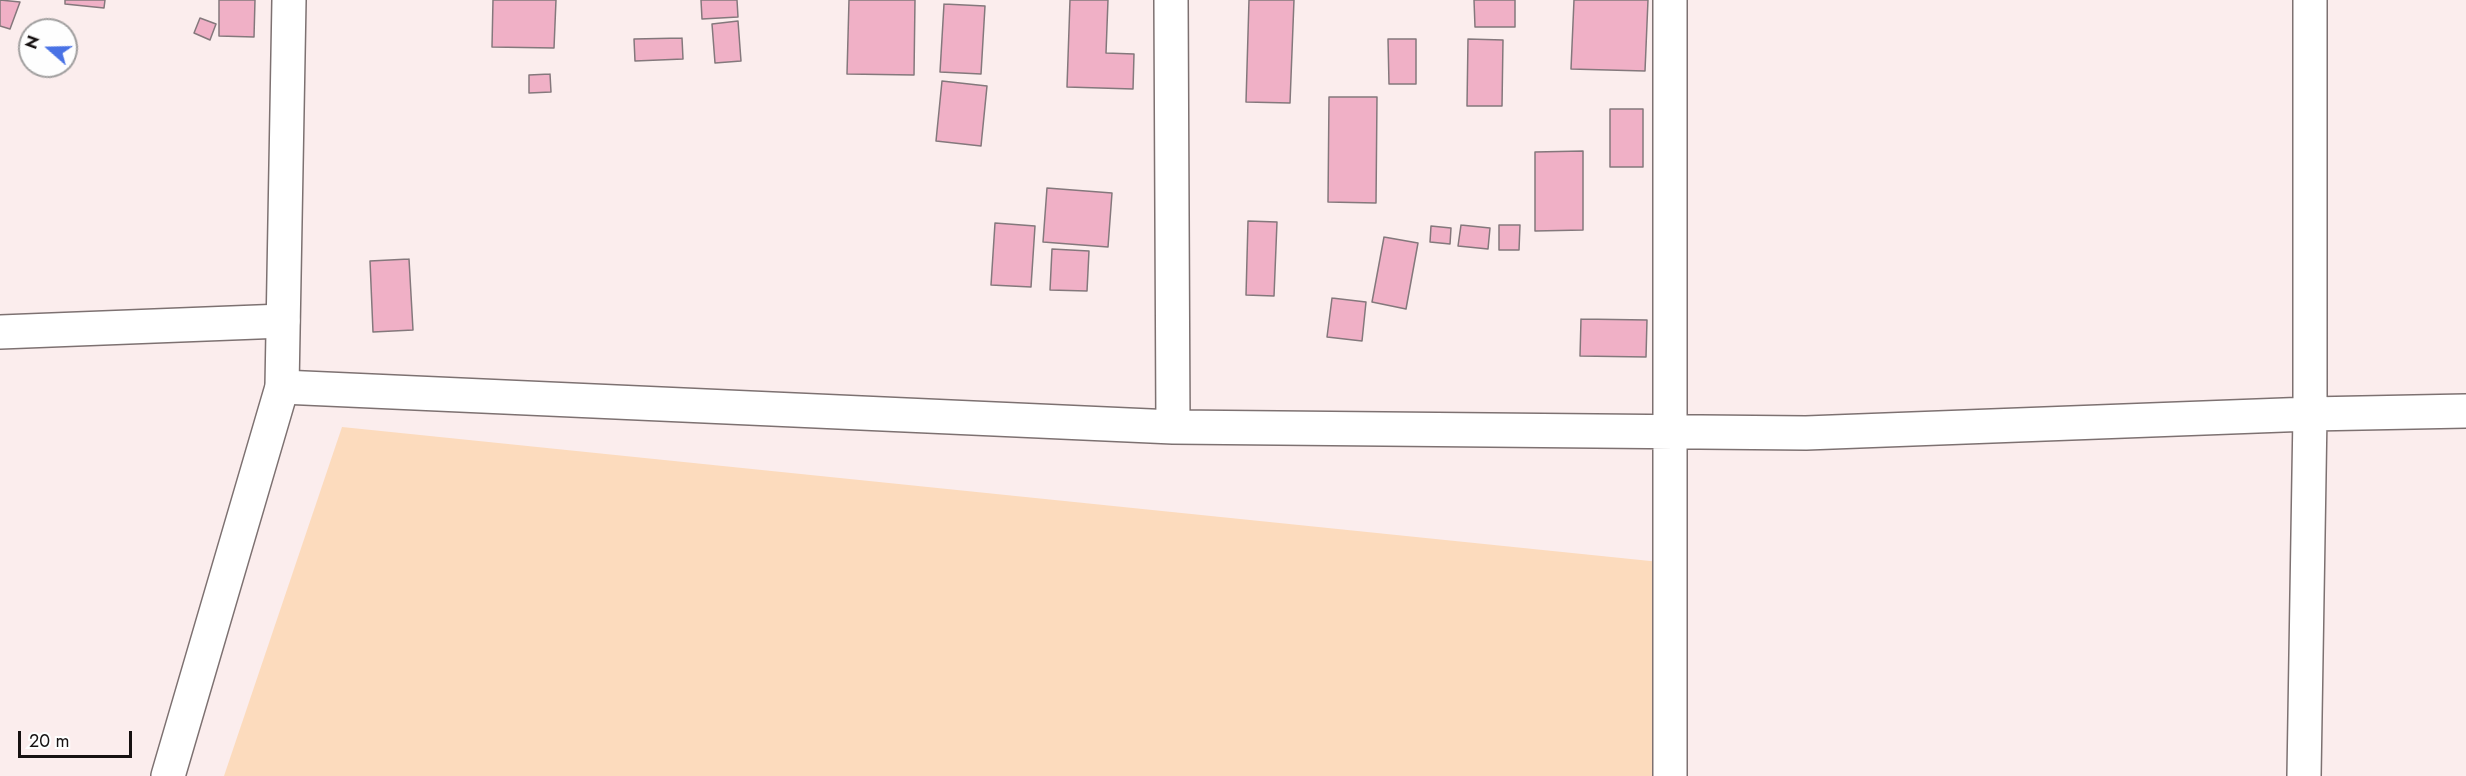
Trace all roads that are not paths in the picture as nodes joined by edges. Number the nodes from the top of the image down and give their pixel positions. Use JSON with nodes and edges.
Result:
{"nodes":[{"id":1,"x":289,"y":0,"type":"edge"},
{"id":2,"x":1171,"y":0,"type":"edge"},
{"id":3,"x":1670,"y":0,"type":"edge"},
{"id":4,"x":2310,"y":0,"type":"edge"},
{"id":5,"x":283,"y":321,"type":"junction"},
{"id":6,"x":0,"y":332,"type":"edge"},
{"id":7,"x":282,"y":387,"type":"junction"},
{"id":8,"x":2466,"y":411,"type":"edge"},
{"id":9,"x":2310,"y":414,"type":"junction"},
{"id":10,"x":1173,"y":427,"type":"junction"},
{"id":11,"x":1671,"y":430,"type":"junction"},
{"id":12,"x":168,"y":776,"type":"edge"},
{"id":13,"x":1670,"y":776,"type":"edge"},
{"id":14,"x":2304,"y":776,"type":"edge"}],
"edges":[{"from":1,"to":5,"type":"street"},
{"from":2,"to":10,"type":"street"},
{"from":3,"to":11,"type":"street"},
{"from":4,"to":9,"type":"street"},
{"from":5,"to":6,"type":"street"},
{"from":5,"to":7,"type":"street"},
{"from":7,"to":10,"type":"street"},
{"from":7,"to":12,"type":"street"},
{"from":8,"to":9,"type":"street"},
{"from":9,"to":11,"type":"street"},
{"from":9,"to":14,"type":"street"},
{"from":10,"to":11,"type":"street"},
{"from":11,"to":13,"type":"street"}]}
